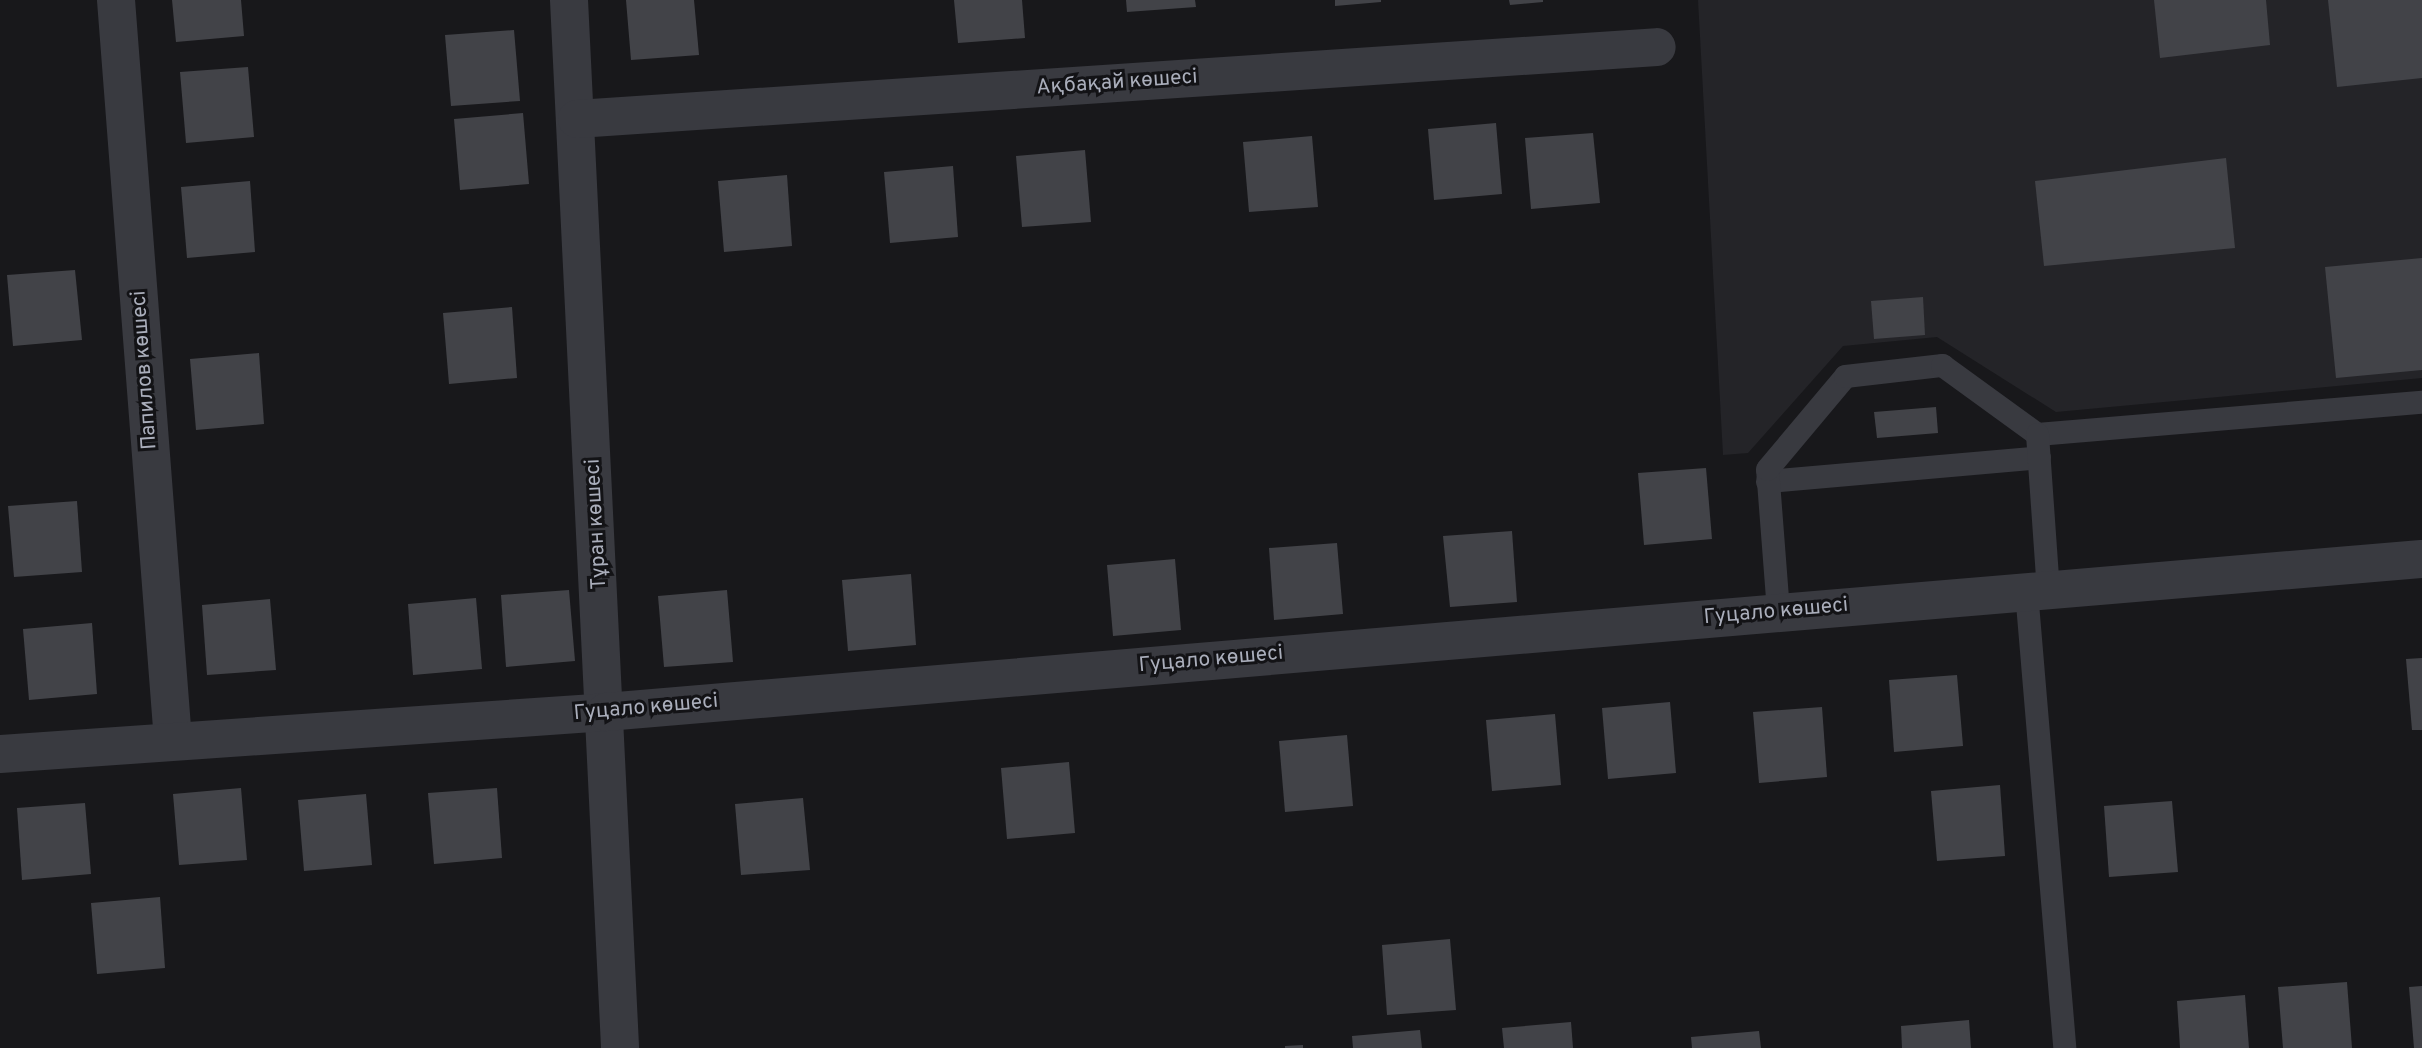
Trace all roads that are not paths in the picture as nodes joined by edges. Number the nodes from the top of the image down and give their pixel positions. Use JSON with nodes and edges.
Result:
{"nodes":[{"id":1,"x":117,"y":0,"type":"edge"},
{"id":2,"x":569,"y":0,"type":"edge"},
{"id":3,"x":1657,"y":47,"type":"dead end"},
{"id":4,"x":577,"y":119,"type":"junction"},
{"id":5,"x":2422,"y":402,"type":"edge"},
{"id":6,"x":2038,"y":446,"type":"junction"},
{"id":7,"x":1767,"y":481,"type":"junction"},
{"id":8,"x":2422,"y":559,"type":"edge"},
{"id":9,"x":2037,"y":591,"type":"junction"},
{"id":10,"x":1778,"y":611,"type":"junction"},
{"id":11,"x":606,"y":712,"type":"junction"},
{"id":12,"x":173,"y":740,"type":"junction"},
{"id":13,"x":0,"y":754,"type":"edge"},
{"id":14,"x":621,"y":1048,"type":"edge"},
{"id":15,"x":2064,"y":1048,"type":"edge"}],
"edges":[{"from":1,"to":12,"type":"street","name":"Папилов көшесі"},
{"from":2,"to":4,"type":"street","name":"Тұран көшесі"},
{"from":3,"to":4,"type":"street","name":"Ақбақай көшесі"},
{"from":4,"to":11,"type":"street","name":"Тұран көшесі"},
{"from":5,"to":6,"type":"lane"},
{"from":6,"to":7,"type":"lane"},
{"from":6,"to":7,"type":"lane"},
{"from":6,"to":9,"type":"lane"},
{"from":7,"to":10,"type":"lane"},
{"from":8,"to":9,"type":"street","name":"Гуцало көшесі"},
{"from":9,"to":10,"type":"street","name":"Гуцало көшесі"},
{"from":9,"to":15,"type":"lane"},
{"from":10,"to":11,"type":"street","name":"Гуцало көшесі"},
{"from":11,"to":12,"type":"street","name":"Гуцало көшесі"},
{"from":11,"to":14,"type":"street","name":"Тұран көшесі"},
{"from":12,"to":13,"type":"street","name":"Гуцало көшесі"}]}
